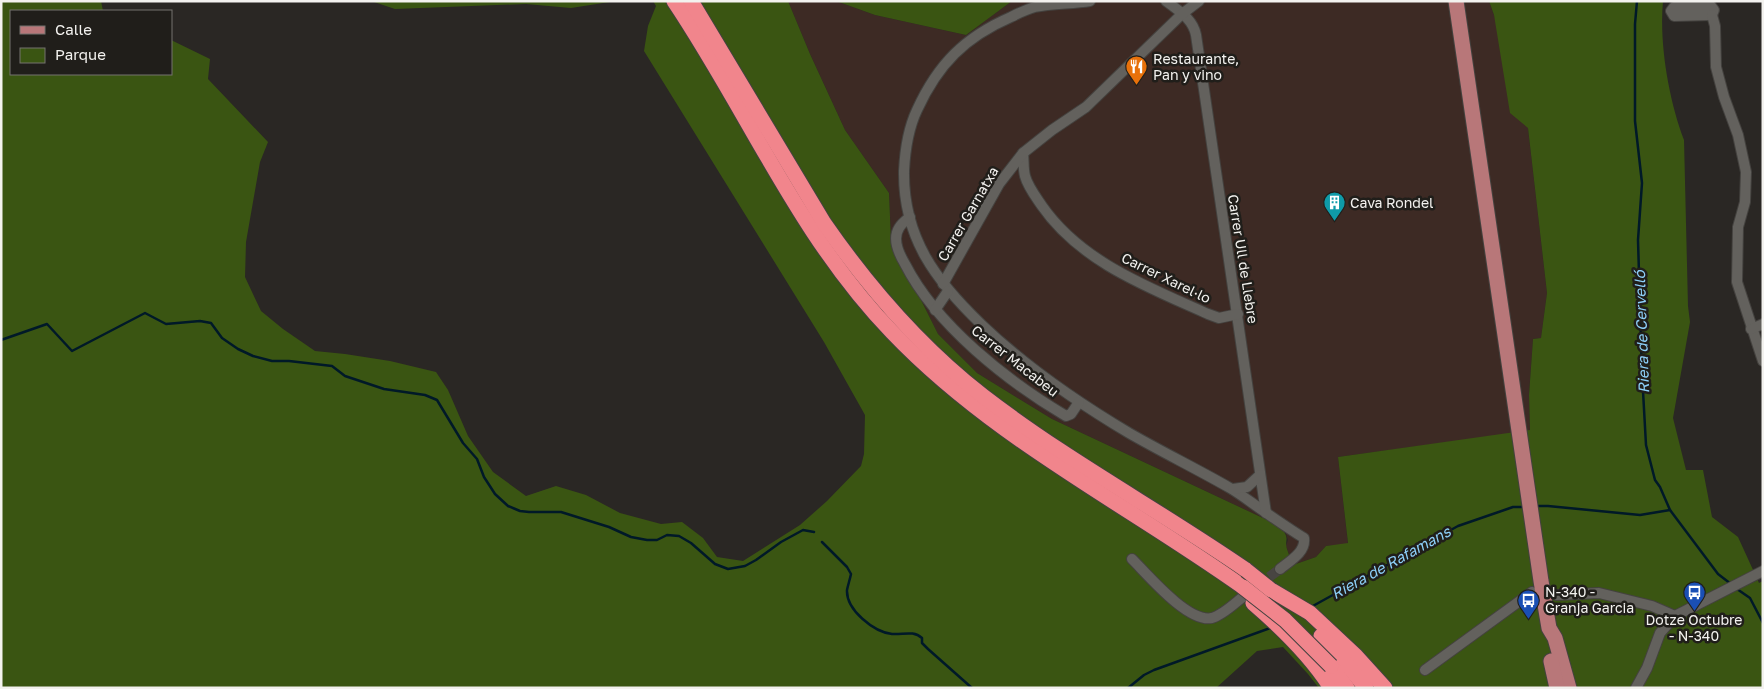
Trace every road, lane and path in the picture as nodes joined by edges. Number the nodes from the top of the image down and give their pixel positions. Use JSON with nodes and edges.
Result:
{"nodes":[{"id":1,"x":674,"y":1,"type":"edge"},
{"id":2,"x":1090,"y":1,"type":"edge"},
{"id":3,"x":1166,"y":1,"type":"edge"},
{"id":4,"x":1199,"y":1,"type":"edge"},
{"id":5,"x":1456,"y":1,"type":"edge"},
{"id":6,"x":691,"y":9,"type":"edge"},
{"id":7,"x":1182,"y":14,"type":"junction"},
{"id":8,"x":1712,"y":15,"type":"dead end"},
{"id":9,"x":1023,"y":153,"type":"junction"},
{"id":10,"x":910,"y":217,"type":"junction"},
{"id":11,"x":945,"y":288,"type":"junction"},
{"id":12,"x":935,"y":310,"type":"junction"},
{"id":13,"x":1238,"y":314,"type":"junction"},
{"id":14,"x":1763,"y":324,"type":"edge"},
{"id":15,"x":1751,"y":329,"type":"junction"},
{"id":16,"x":1763,"y":362,"type":"edge"},
{"id":17,"x":1079,"y":402,"type":"junction"},
{"id":18,"x":1260,"y":474,"type":"junction"},
{"id":19,"x":1233,"y":490,"type":"junction"},
{"id":20,"x":1266,"y":513,"type":"junction"},
{"id":21,"x":1132,"y":560,"type":"dead end"},
{"id":22,"x":1280,"y":569,"type":"tunnel mouth"},
{"id":23,"x":1759,"y":572,"type":"edge"},
{"id":24,"x":1537,"y":574,"type":"junction"},
{"id":25,"x":1242,"y":591,"type":"junction"},
{"id":26,"x":1557,"y":596,"type":"dead end"},
{"id":27,"x":1674,"y":616,"type":"junction"},
{"id":28,"x":1550,"y":635,"type":"junction"},
{"id":29,"x":1338,"y":664,"type":"junction"},
{"id":30,"x":1426,"y":670,"type":"dead end"},
{"id":31,"x":1331,"y":688,"type":"edge"},
{"id":32,"x":1347,"y":688,"type":"edge"},
{"id":33,"x":1366,"y":688,"type":"edge"},
{"id":34,"x":1385,"y":688,"type":"edge"},
{"id":35,"x":1557,"y":688,"type":"edge"},
{"id":36,"x":1569,"y":688,"type":"edge"},
{"id":37,"x":1636,"y":688,"type":"edge"}],
"edges":[{"from":1,"to":6,"type":"highway"},
{"from":2,"to":10,"type":"street","name":"Carrer Macabeu"},
{"from":3,"to":7,"type":"street"},
{"from":4,"to":7,"type":"street","name":"Carrer Garnatxa"},
{"from":5,"to":24,"type":"main road"},
{"from":6,"to":25,"type":"highway"},
{"from":6,"to":29,"type":"highway","bridge":true},
{"from":7,"to":9,"type":"street","name":"Carrer Garnatxa"},
{"from":7,"to":13,"type":"street","name":"Carrer Ull de Llebre"},
{"from":8,"to":15,"type":"street"},
{"from":9,"to":11,"type":"street","name":"Carrer Garnatxa"},
{"from":9,"to":13,"type":"street","name":"Carrer Xarel·lo"},
{"from":10,"to":11,"type":"street","name":"Carrer Macabeu"},
{"from":10,"to":12,"type":"street","name":"Carrer Macabeu"},
{"from":11,"to":12,"type":"street"},
{"from":11,"to":17,"type":"street","name":"Carrer Macabeu"},
{"from":12,"to":17,"type":"street","name":"Carrer Macabeu"},
{"from":13,"to":18,"type":"street","name":"Carrer Ull de Llebre"},
{"from":14,"to":15,"type":"street"},
{"from":15,"to":16,"type":"street"},
{"from":17,"to":19,"type":"street","name":"Carrer Macabeu"},
{"from":18,"to":19,"type":"street"},
{"from":18,"to":20,"type":"street","name":"Carrer Ull de Llebre"},
{"from":19,"to":20,"type":"street","name":"Carrer Macabeu"},
{"from":20,"to":22,"type":"street","name":"Carrer Macabeu"},
{"from":21,"to":25,"type":"street"},
{"from":23,"to":27,"type":"street"},
{"from":24,"to":28,"type":"main road"},
{"from":24,"to":30,"type":"street"},
{"from":25,"to":29,"type":"highway","bridge":true},
{"from":26,"to":27,"type":"street"},
{"from":27,"to":37,"type":"street"},
{"from":28,"to":35,"type":"main road"},
{"from":28,"to":36,"type":"main road"},
{"from":29,"to":31,"type":"highway"},
{"from":29,"to":32,"type":"highway"},
{"from":29,"to":33,"type":"highway"},
{"from":29,"to":34,"type":"highway"}]}
